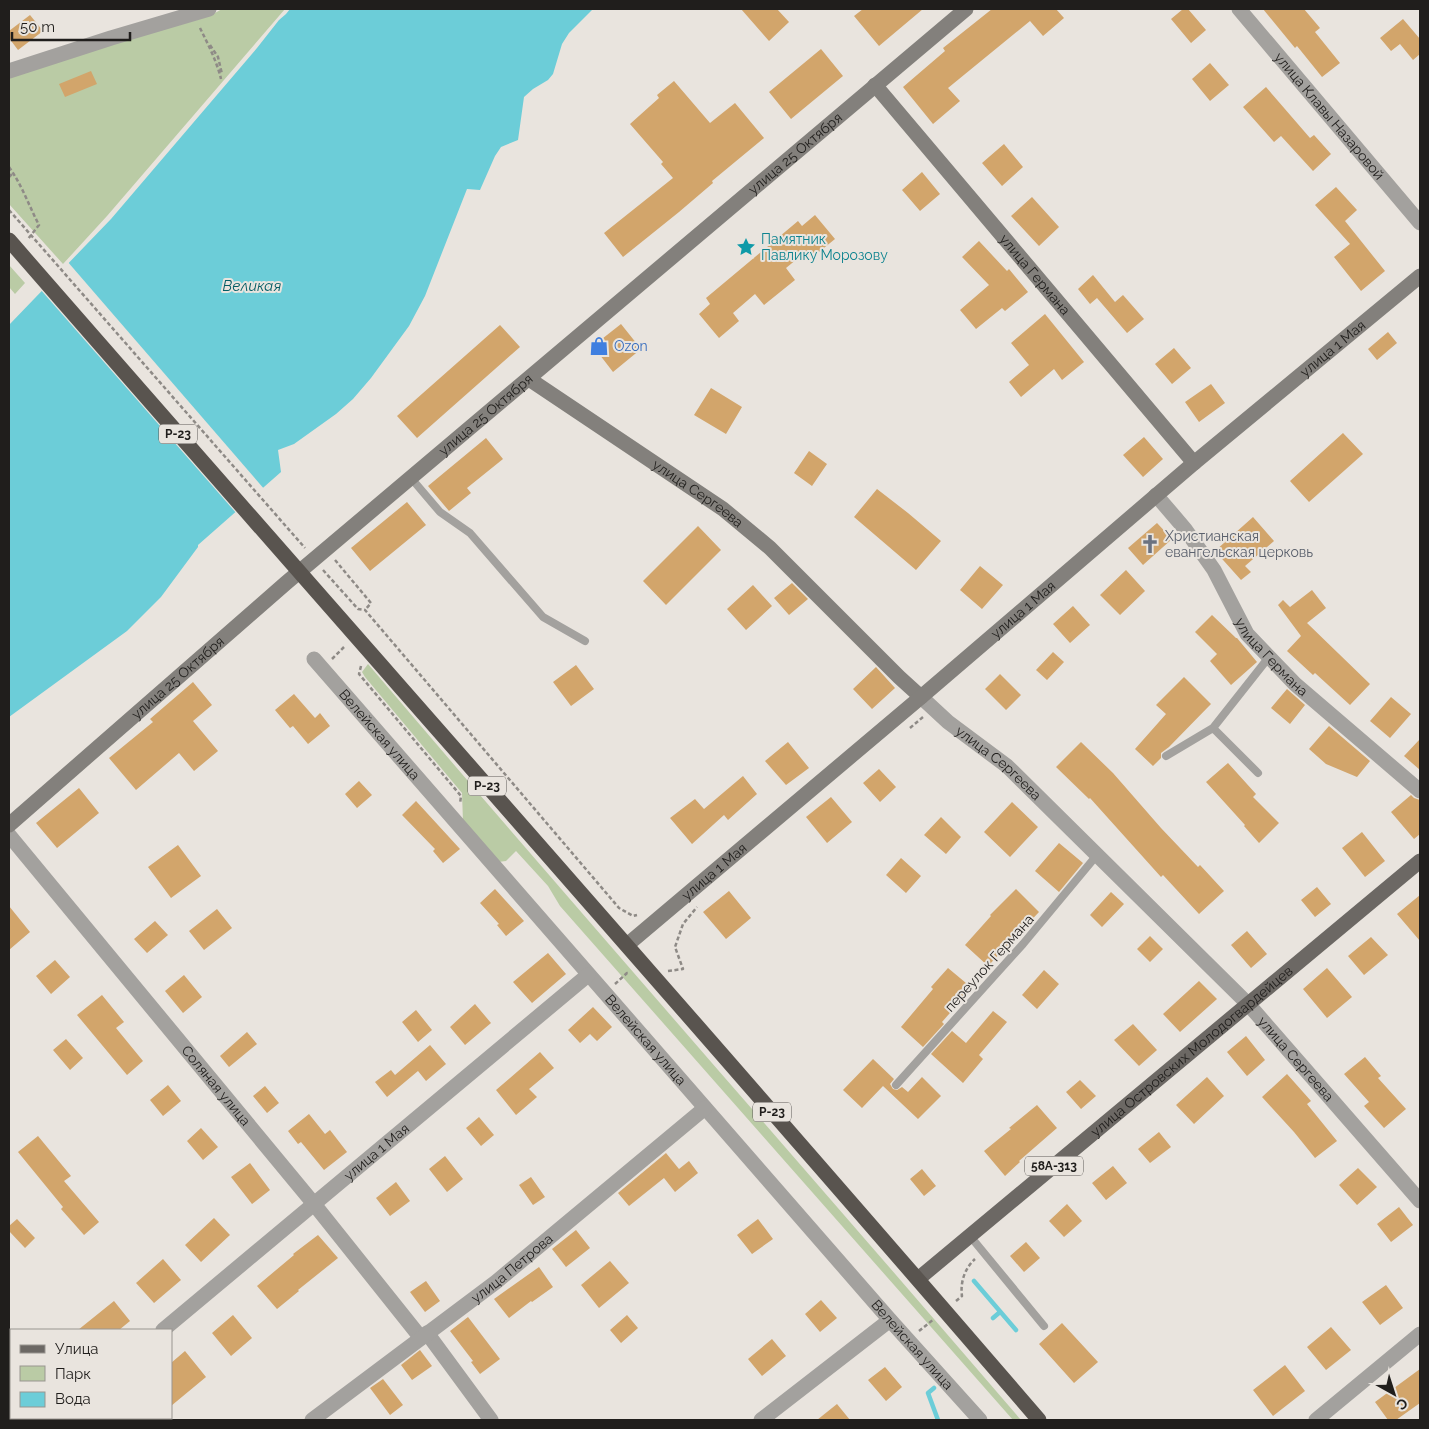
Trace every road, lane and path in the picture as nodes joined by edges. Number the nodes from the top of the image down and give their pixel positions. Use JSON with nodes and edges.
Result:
{"nodes":[{"id":1,"x":209,"y":9,"type":"edge"},
{"id":2,"x":966,"y":9,"type":"edge"},
{"id":3,"x":1239,"y":9,"type":"edge"},
{"id":4,"x":193,"y":11,"type":"edge"},
{"id":5,"x":9,"y":71,"type":"edge"},
{"id":6,"x":222,"y":74,"type":"dead end"},
{"id":7,"x":220,"y":79,"type":"dead end"},
{"id":8,"x":875,"y":85,"type":"junction"},
{"id":9,"x":9,"y":167,"type":"edge"},
{"id":10,"x":13,"y":173,"type":"junction"},
{"id":11,"x":9,"y":177,"type":"edge"},
{"id":12,"x":9,"y":210,"type":"edge"},
{"id":13,"x":1420,"y":222,"type":"edge"},
{"id":14,"x":28,"y":239,"type":"dead end"},
{"id":15,"x":9,"y":240,"type":"edge"},
{"id":16,"x":1420,"y":276,"type":"edge"},
{"id":17,"x":529,"y":379,"type":"junction"},
{"id":18,"x":1194,"y":463,"type":"junction"},
{"id":19,"x":411,"y":478,"type":"junction"},
{"id":20,"x":1156,"y":495,"type":"junction"},
{"id":21,"x":326,"y":549,"type":"junction"},
{"id":22,"x":307,"y":551,"type":"dead end"},
{"id":23,"x":320,"y":566,"type":"dead end"},
{"id":24,"x":365,"y":610,"type":"junction"},
{"id":25,"x":348,"y":635,"type":"junction"},
{"id":26,"x":585,"y":641,"type":"dead end"},
{"id":27,"x":1269,"y":657,"type":"junction"},
{"id":28,"x":364,"y":658,"type":"dead end"},
{"id":29,"x":318,"y":664,"type":"joint"},
{"id":30,"x":921,"y":697,"type":"junction"},
{"id":31,"x":934,"y":708,"type":"junction"},
{"id":32,"x":1214,"y":728,"type":"junction"},
{"id":33,"x":903,"y":734,"type":"dead end"},
{"id":34,"x":1166,"y":756,"type":"dead end"},
{"id":35,"x":1258,"y":773,"type":"dead end"},
{"id":36,"x":1420,"y":791,"type":"edge"},
{"id":37,"x":9,"y":825,"type":"edge"},
{"id":38,"x":459,"y":826,"type":"junction"},
{"id":39,"x":9,"y":835,"type":"edge"},
{"id":40,"x":1098,"y":855,"type":"junction"},
{"id":41,"x":1420,"y":861,"type":"edge"},
{"id":42,"x":699,"y":906,"type":"dead end"},
{"id":43,"x":641,"y":914,"type":"dead end"},
{"id":44,"x":627,"y":945,"type":"junction"},
{"id":45,"x":651,"y":973,"type":"junction"},
{"id":46,"x":588,"y":975,"type":"junction"},
{"id":47,"x":604,"y":993,"type":"junction"},
{"id":48,"x":1249,"y":1005,"type":"junction"},
{"id":49,"x":896,"y":1086,"type":"dead end"},
{"id":50,"x":705,"y":1108,"type":"junction"},
{"id":51,"x":1420,"y":1201,"type":"edge"},
{"id":52,"x":314,"y":1204,"type":"junction"},
{"id":53,"x":970,"y":1236,"type":"junction"},
{"id":54,"x":918,"y":1279,"type":"junction"},
{"id":55,"x":890,"y":1320,"type":"junction"},
{"id":56,"x":1044,"y":1326,"type":"dead end"},
{"id":57,"x":165,"y":1329,"type":"edge"},
{"id":58,"x":1420,"y":1334,"type":"edge"},
{"id":59,"x":424,"y":1336,"type":"junction"},
{"id":60,"x":312,"y":1420,"type":"edge"},
{"id":61,"x":491,"y":1420,"type":"edge"},
{"id":62,"x":761,"y":1420,"type":"edge"},
{"id":63,"x":980,"y":1420,"type":"edge"},
{"id":64,"x":1039,"y":1420,"type":"edge"},
{"id":65,"x":1316,"y":1420,"type":"edge"}],
"edges":[{"from":1,"to":4,"type":"street"},
{"from":2,"to":8,"type":"main road","name":"улица 25 Октября"},
{"from":3,"to":13,"type":"street","name":"улица Клавы Назаровой"},
{"from":4,"to":5,"type":"street"},
{"from":4,"to":6,"type":"path"},
{"from":4,"to":7,"type":"path"},
{"from":8,"to":17,"type":"main road","name":"улица 25 Октября"},
{"from":8,"to":18,"type":"main road","name":"улица Германа"},
{"from":9,"to":10,"type":"path"},
{"from":10,"to":11,"type":"path"},
{"from":10,"to":14,"type":"path"},
{"from":12,"to":22,"type":"path"},
{"from":15,"to":25,"type":"highway","number":"Р-23"},
{"from":16,"to":18,"type":"main road","name":"улица 1 Мая"},
{"from":17,"to":19,"type":"main road","name":"улица 25 Октября"},
{"from":17,"to":30,"type":"main road","name":"улица Сергеева"},
{"from":18,"to":20,"type":"main road","name":"улица 1 Мая"},
{"from":19,"to":21,"type":"main road","name":"улица 25 Октября"},
{"from":19,"to":26,"type":"lane"},
{"from":20,"to":27,"type":"street","name":"улица Германа"},
{"from":20,"to":30,"type":"main road","name":"улица 1 Мая"},
{"from":21,"to":24,"type":"path"},
{"from":21,"to":37,"type":"main road","name":"улица 25 Октября"},
{"from":23,"to":24,"type":"path"},
{"from":24,"to":43,"type":"path"},
{"from":25,"to":29,"type":"path"},
{"from":25,"to":44,"type":"highway","number":"Р-23"},
{"from":27,"to":32,"type":"lane"},
{"from":27,"to":36,"type":"street","name":"улица Германа"},
{"from":28,"to":38,"type":"path"},
{"from":29,"to":38,"type":"street","name":"Велейская улица"},
{"from":30,"to":31,"type":"street","name":"улица Сергеева"},
{"from":30,"to":44,"type":"main road","name":"улица 1 Мая"},
{"from":31,"to":33,"type":"path"},
{"from":31,"to":40,"type":"street","name":"улица Сергеева"},
{"from":32,"to":34,"type":"lane"},
{"from":32,"to":35,"type":"lane"},
{"from":38,"to":46,"type":"street","name":"Велейская улица"},
{"from":39,"to":52,"type":"street","name":"Соляная улица"},
{"from":40,"to":48,"type":"street","name":"улица Сергеева"},
{"from":40,"to":49,"type":"lane","name":"переулок Германа"},
{"from":41,"to":48,"type":"main road","name":"улица Островских Молодогвардейцев","number":"58А-313"},
{"from":42,"to":45,"type":"path"},
{"from":44,"to":45,"type":"highway","number":"Р-23"},
{"from":45,"to":47,"type":"path"},
{"from":45,"to":54,"type":"highway","number":"Р-23"},
{"from":46,"to":47,"type":"street","name":"Велейская улица"},
{"from":46,"to":52,"type":"street","name":"улица 1 Мая"},
{"from":47,"to":50,"type":"street","name":"Велейская улица"},
{"from":48,"to":51,"type":"street","name":"улица Сергеева"},
{"from":48,"to":53,"type":"main road","name":"улица Островских Молодогвардейцев","number":"58А-313"},
{"from":50,"to":55,"type":"street","name":"Велейская улица"},
{"from":50,"to":59,"type":"street","name":"улица Петрова"},
{"from":52,"to":57,"type":"street","name":"улица 1 Мая"},
{"from":52,"to":59,"type":"street","name":"Соляная улица"},
{"from":53,"to":54,"type":"main road","name":"улица Островских Молодогвардейцев","number":"58А-313"},
{"from":53,"to":56,"type":"lane"},
{"from":54,"to":64,"type":"highway","number":"Р-23"},
{"from":55,"to":62,"type":"street"},
{"from":55,"to":63,"type":"street","name":"Велейская улица"},
{"from":58,"to":65,"type":"street"},
{"from":59,"to":60,"type":"street","name":"улица Петрова"},
{"from":59,"to":61,"type":"street","name":"Соляная улица"}]}
